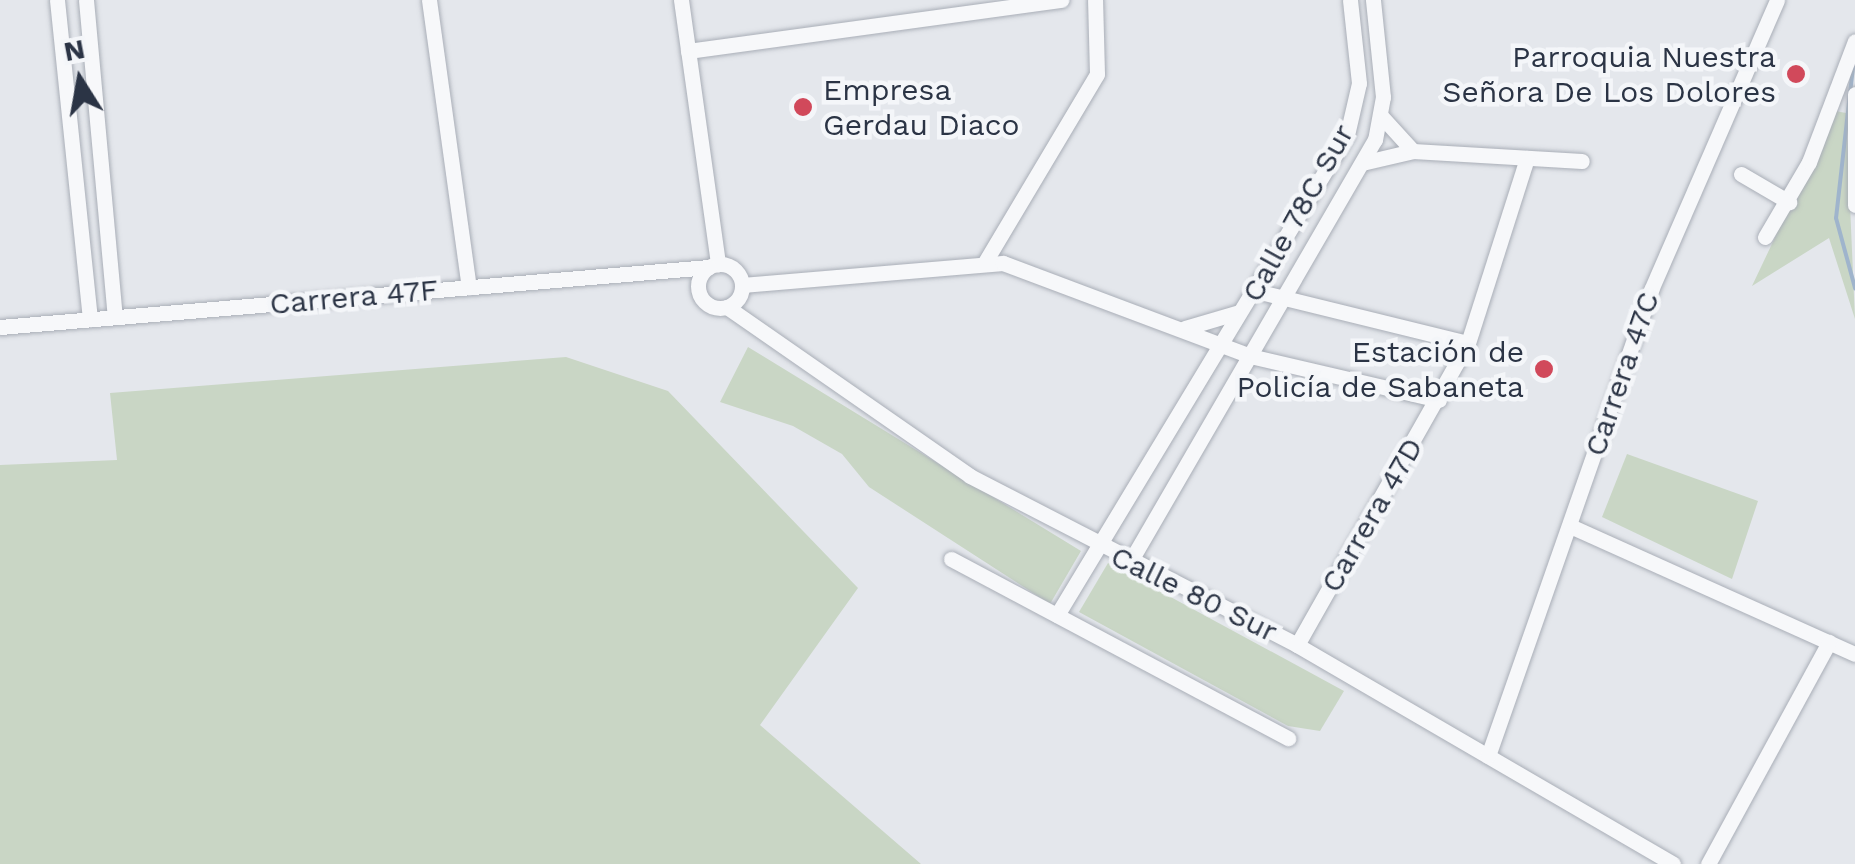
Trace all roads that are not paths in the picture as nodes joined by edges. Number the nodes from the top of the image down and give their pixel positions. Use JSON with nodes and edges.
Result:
{"nodes":[{"id":1,"x":57,"y":0,"type":"edge"},
{"id":2,"x":86,"y":0,"type":"edge"},
{"id":3,"x":429,"y":0,"type":"edge"},
{"id":4,"x":681,"y":0,"type":"edge"},
{"id":5,"x":1062,"y":0,"type":"edge"},
{"id":6,"x":1095,"y":0,"type":"edge"},
{"id":7,"x":1350,"y":0,"type":"edge"},
{"id":8,"x":1373,"y":0,"type":"edge"},
{"id":9,"x":1777,"y":0,"type":"edge"},
{"id":10,"x":1855,"y":41,"type":"edge"},
{"id":11,"x":688,"y":51,"type":"junction"},
{"id":12,"x":1855,"y":94,"type":"edge"},
{"id":13,"x":1382,"y":117,"type":"junction"},
{"id":14,"x":1413,"y":151,"type":"junction"},
{"id":15,"x":1527,"y":158,"type":"junction"},
{"id":16,"x":1582,"y":161,"type":"dead end"},
{"id":17,"x":1362,"y":163,"type":"junction"},
{"id":18,"x":1742,"y":174,"type":"dead end"},
{"id":19,"x":1788,"y":202,"type":"junction"},
{"id":20,"x":1855,"y":205,"type":"edge"},
{"id":21,"x":1765,"y":237,"type":"dead end"},
{"id":22,"x":985,"y":262,"type":"junction"},
{"id":23,"x":713,"y":265,"type":"junction"},
{"id":24,"x":742,"y":285,"type":"junction"},
{"id":25,"x":469,"y":287,"type":"junction"},
{"id":26,"x":1256,"y":291,"type":"junction"},
{"id":27,"x":1284,"y":298,"type":"junction"},
{"id":28,"x":726,"y":307,"type":"junction"},
{"id":29,"x":1246,"y":307,"type":"junction"},
{"id":30,"x":115,"y":317,"type":"junction"},
{"id":31,"x":90,"y":320,"type":"junction"},
{"id":32,"x":0,"y":327,"type":"edge"},
{"id":33,"x":1180,"y":328,"type":"junction"},
{"id":34,"x":1468,"y":343,"type":"junction"},
{"id":35,"x":1222,"y":346,"type":"junction"},
{"id":36,"x":1250,"y":356,"type":"junction"},
{"id":37,"x":1439,"y":400,"type":"junction"},
{"id":38,"x":1570,"y":526,"type":"junction"},
{"id":39,"x":1099,"y":546,"type":"junction"},
{"id":40,"x":951,"y":559,"type":"dead end"},
{"id":41,"x":1130,"y":562,"type":"junction"},
{"id":42,"x":1056,"y":615,"type":"junction"},
{"id":43,"x":1829,"y":642,"type":"junction"},
{"id":44,"x":1297,"y":644,"type":"junction"},
{"id":45,"x":1855,"y":654,"type":"edge"},
{"id":46,"x":1288,"y":738,"type":"dead end"},
{"id":47,"x":1488,"y":756,"type":"junction"},
{"id":48,"x":1673,"y":864,"type":"edge"},
{"id":49,"x":1708,"y":864,"type":"edge"}],
"edges":[{"from":1,"to":31,"type":"street"},
{"from":2,"to":30,"type":"street"},
{"from":3,"to":25,"type":"street"},
{"from":4,"to":11,"type":"street"},
{"from":5,"to":11,"type":"street"},
{"from":6,"to":22,"type":"street"},
{"from":7,"to":26,"type":"street","name":"Calle 78C Sur"},
{"from":8,"to":13,"type":"street","name":"Calle 78C Sur"},
{"from":9,"to":38,"type":"street","name":"Carrera 47C"},
{"from":10,"to":19,"type":"street"},
{"from":11,"to":23,"type":"street"},
{"from":12,"to":20,"type":"street"},
{"from":13,"to":14,"type":"street"},
{"from":13,"to":17,"type":"street","name":"Calle 78C Sur"},
{"from":14,"to":15,"type":"street"},
{"from":14,"to":17,"type":"street"},
{"from":15,"to":16,"type":"street"},
{"from":15,"to":34,"type":"street","name":"Carrera 47D"},
{"from":17,"to":27,"type":"street","name":"Calle 78C Sur"},
{"from":18,"to":19,"type":"street"},
{"from":19,"to":21,"type":"street"},
{"from":22,"to":24,"type":"street"},
{"from":22,"to":33,"type":"street"},
{"from":23,"to":24,"type":"street"},
{"from":23,"to":25,"type":"street","name":"Carrera 47F"},
{"from":23,"to":28,"type":"street"},
{"from":24,"to":28,"type":"street"},
{"from":25,"to":30,"type":"street","name":"Carrera 47F"},
{"from":26,"to":27,"type":"street"},
{"from":26,"to":29,"type":"street","name":"Calle 78C Sur"},
{"from":27,"to":34,"type":"street"},
{"from":27,"to":36,"type":"street","name":"Calle 78C Sur"},
{"from":28,"to":39,"type":"street","name":"Calle 80 Sur"},
{"from":29,"to":33,"type":"street"},
{"from":29,"to":35,"type":"street","name":"Calle 78C Sur"},
{"from":30,"to":31,"type":"street","name":"Carrera 47F"},
{"from":31,"to":32,"type":"street","name":"Carrera 47F"},
{"from":33,"to":35,"type":"street"},
{"from":34,"to":37,"type":"street","name":"Carrera 47D"},
{"from":35,"to":36,"type":"street"},
{"from":35,"to":39,"type":"street","name":"Calle 78C Sur"},
{"from":36,"to":37,"type":"street"},
{"from":36,"to":41,"type":"street","name":"Calle 78C Sur"},
{"from":37,"to":44,"type":"street","name":"Carrera 47D"},
{"from":38,"to":43,"type":"street"},
{"from":38,"to":47,"type":"street","name":"Carrera 47C"},
{"from":39,"to":41,"type":"street","name":"Calle 80 Sur"},
{"from":39,"to":42,"type":"street","name":"Calle 78C Sur"},
{"from":40,"to":42,"type":"street"},
{"from":41,"to":44,"type":"street","name":"Calle 80 Sur"},
{"from":42,"to":46,"type":"street"},
{"from":43,"to":45,"type":"street"},
{"from":43,"to":49,"type":"street"},
{"from":44,"to":47,"type":"street","name":"Calle 80 Sur"},
{"from":47,"to":48,"type":"street","name":"Calle 80 Sur"}]}
